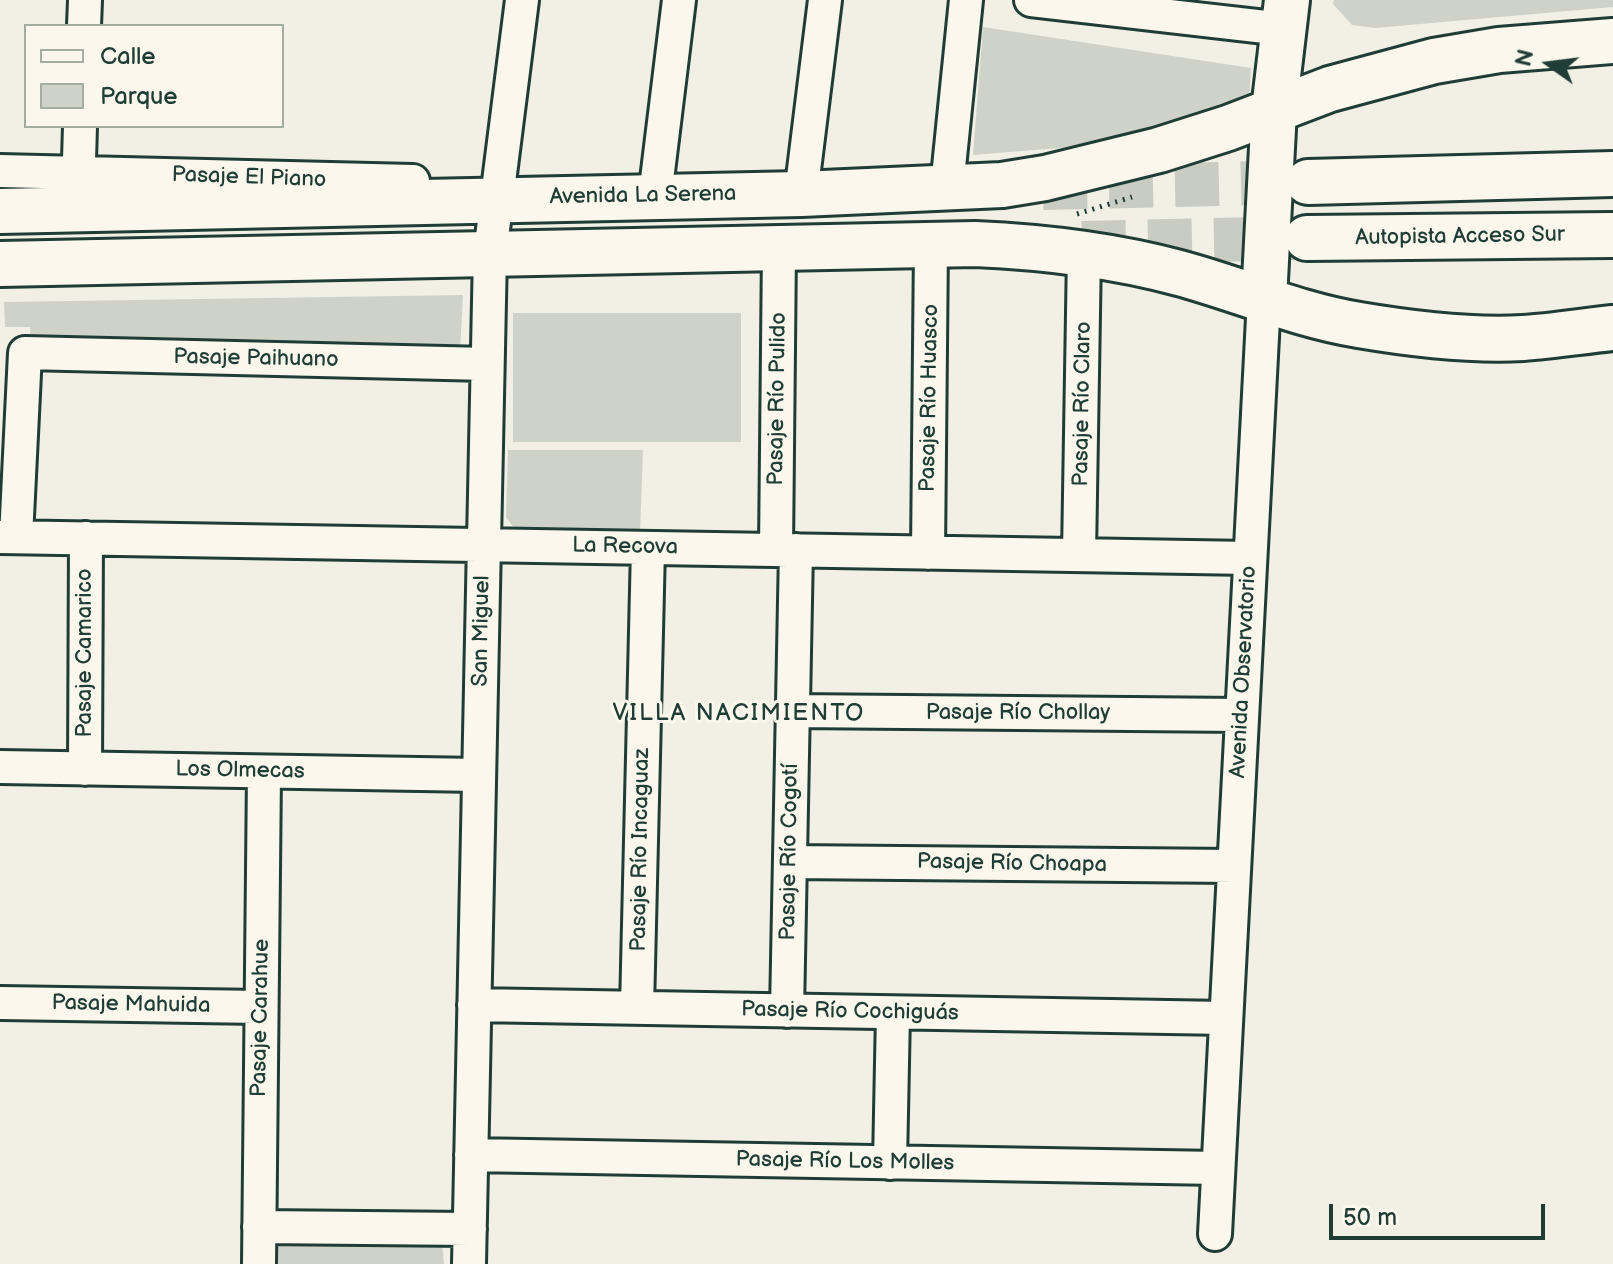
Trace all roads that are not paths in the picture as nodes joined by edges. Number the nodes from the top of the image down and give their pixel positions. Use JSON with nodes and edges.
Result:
{"nodes":[{"id":1,"x":85,"y":0,"type":"edge"},
{"id":2,"x":522,"y":0,"type":"edge"},
{"id":3,"x":679,"y":0,"type":"edge"},
{"id":4,"x":825,"y":0,"type":"edge"},
{"id":5,"x":966,"y":0,"type":"edge"},
{"id":6,"x":1031,"y":0,"type":"edge"},
{"id":7,"x":1285,"y":15,"type":"edge"},
{"id":8,"x":84,"y":24,"type":"edge"},
{"id":9,"x":1613,"y":41,"type":"edge"},
{"id":10,"x":1274,"y":110,"type":"junction"},
{"id":11,"x":80,"y":128,"type":"edge"},
{"id":12,"x":0,"y":171,"type":"edge"},
{"id":13,"x":1613,"y":174,"type":"edge"},
{"id":14,"x":1308,"y":182,"type":"tunnel mouth"},
{"id":15,"x":947,"y":187,"type":"junction"},
{"id":16,"x":498,"y":190,"type":"junction"},
{"id":17,"x":78,"y":191,"type":"junction"},
{"id":18,"x":801,"y":194,"type":"junction"},
{"id":19,"x":655,"y":196,"type":"junction"},
{"id":20,"x":0,"y":211,"type":"edge"},
{"id":21,"x":1613,"y":235,"type":"edge"},
{"id":22,"x":1307,"y":238,"type":"tunnel mouth"},
{"id":23,"x":931,"y":244,"type":"junction"},
{"id":24,"x":779,"y":247,"type":"junction"},
{"id":25,"x":490,"y":253,"type":"junction"},
{"id":26,"x":1084,"y":253,"type":"junction"},
{"id":27,"x":0,"y":264,"type":"edge"},
{"id":28,"x":1264,"y":299,"type":"junction"},
{"id":29,"x":1613,"y":328,"type":"edge"},
{"id":30,"x":487,"y":364,"type":"junction"},
{"id":31,"x":8,"y":537,"type":"edge"},
{"id":32,"x":86,"y":538,"type":"junction"},
{"id":33,"x":484,"y":545,"type":"junction"},
{"id":34,"x":648,"y":548,"type":"junction"},
{"id":35,"x":786,"y":550,"type":"junction"},
{"id":36,"x":928,"y":553,"type":"junction"},
{"id":37,"x":1079,"y":555,"type":"junction"},
{"id":38,"x":1250,"y":558,"type":"junction"},
{"id":39,"x":793,"y":711,"type":"junction"},
{"id":40,"x":1242,"y":715,"type":"junction"},
{"id":41,"x":0,"y":767,"type":"edge"},
{"id":42,"x":85,"y":769,"type":"junction"},
{"id":43,"x":264,"y":772,"type":"junction"},
{"id":44,"x":479,"y":775,"type":"junction"},
{"id":45,"x":790,"y":862,"type":"junction"},
{"id":46,"x":1234,"y":866,"type":"junction"},
{"id":47,"x":0,"y":1003,"type":"edge"},
{"id":48,"x":474,"y":1005,"type":"junction"},
{"id":49,"x":261,"y":1007,"type":"junction"},
{"id":50,"x":637,"y":1008,"type":"junction"},
{"id":51,"x":787,"y":1011,"type":"junction"},
{"id":52,"x":893,"y":1013,"type":"junction"},
{"id":53,"x":1226,"y":1018,"type":"junction"},
{"id":54,"x":471,"y":1155,"type":"junction"},
{"id":55,"x":890,"y":1163,"type":"junction"},
{"id":56,"x":1218,"y":1168,"type":"junction"},
{"id":57,"x":259,"y":1227,"type":"junction"},
{"id":58,"x":470,"y":1229,"type":"junction"},
{"id":59,"x":1215,"y":1234,"type":"dead end"},
{"id":60,"x":259,"y":1264,"type":"edge"},
{"id":61,"x":469,"y":1264,"type":"edge"}],
"edges":[{"from":1,"to":8,"type":"street"},
{"from":2,"to":16,"type":"street","name":"San Miguel"},
{"from":3,"to":19,"type":"street"},
{"from":4,"to":18,"type":"street"},
{"from":5,"to":15,"type":"street"},
{"from":6,"to":7,"type":"street"},
{"from":7,"to":10,"type":"main road","name":"Avenida Observatorio"},
{"from":9,"to":10,"type":"main road","name":"Avenida La Serena"},
{"from":10,"to":15,"type":"main road","name":"Avenida La Serena"},
{"from":10,"to":28,"type":"main road","name":"Avenida Observatorio"},
{"from":11,"to":17,"type":"street"},
{"from":12,"to":17,"type":"street"},
{"from":13,"to":14,"type":"main road"},
{"from":15,"to":18,"type":"main road","name":"Avenida La Serena"},
{"from":16,"to":17,"type":"main road","name":"Avenida La Serena"},
{"from":16,"to":19,"type":"main road","name":"Avenida La Serena"},
{"from":16,"to":25,"type":"street","name":"San Miguel"},
{"from":17,"to":20,"type":"main road","name":"Avenida La Serena"},
{"from":18,"to":19,"type":"main road","name":"Avenida La Serena"},
{"from":21,"to":22,"type":"main road","name":"Autopista Acceso Sur"},
{"from":23,"to":24,"type":"main road"},
{"from":23,"to":26,"type":"main road"},
{"from":23,"to":36,"type":"street","name":"Pasaje Río Huasco"},
{"from":24,"to":25,"type":"main road"},
{"from":24,"to":35,"type":"street","name":"Pasaje Río Pulido"},
{"from":25,"to":27,"type":"main road"},
{"from":25,"to":30,"type":"street","name":"San Miguel"},
{"from":26,"to":28,"type":"main road"},
{"from":26,"to":37,"type":"street","name":"Pasaje Río Claro"},
{"from":28,"to":29,"type":"main road"},
{"from":28,"to":38,"type":"street","name":"Avenida Observatorio"},
{"from":30,"to":31,"type":"street","name":"Pasaje Paihuano"},
{"from":30,"to":33,"type":"street","name":"San Miguel"},
{"from":31,"to":32,"type":"street","name":"La Recova"},
{"from":32,"to":33,"type":"street","name":"La Recova"},
{"from":32,"to":42,"type":"street","name":"Pasaje Camarico"},
{"from":33,"to":34,"type":"street","name":"La Recova"},
{"from":33,"to":44,"type":"street","name":"San Miguel"},
{"from":34,"to":35,"type":"street","name":"La Recova"},
{"from":34,"to":50,"type":"street","name":"Pasaje Río Incaguaz"},
{"from":35,"to":36,"type":"street","name":"La Recova"},
{"from":35,"to":39,"type":"street","name":"Pasaje Río Cogotí"},
{"from":36,"to":37,"type":"street","name":"La Recova"},
{"from":37,"to":38,"type":"street","name":"La Recova"},
{"from":38,"to":40,"type":"street","name":"Avenida Observatorio"},
{"from":39,"to":40,"type":"street","name":"Pasaje Río Chollay"},
{"from":39,"to":45,"type":"street","name":"Pasaje Río Cogotí"},
{"from":40,"to":46,"type":"street","name":"Avenida Observatorio"},
{"from":41,"to":42,"type":"street","name":"Los Olmecas"},
{"from":42,"to":43,"type":"street","name":"Los Olmecas"},
{"from":43,"to":44,"type":"street","name":"Los Olmecas"},
{"from":43,"to":49,"type":"street","name":"Pasaje Carahue"},
{"from":44,"to":48,"type":"street","name":"San Miguel"},
{"from":45,"to":46,"type":"street","name":"Pasaje Río Choapa"},
{"from":45,"to":51,"type":"street","name":"Pasaje Río Cogotí"},
{"from":46,"to":53,"type":"street","name":"Avenida Observatorio"},
{"from":47,"to":49,"type":"street","name":"Pasaje Mahuida"},
{"from":48,"to":50,"type":"street","name":"Pasaje Río Cochiguás"},
{"from":48,"to":54,"type":"street","name":"San Miguel"},
{"from":49,"to":57,"type":"street","name":"Pasaje Carahue"},
{"from":50,"to":51,"type":"street","name":"Pasaje Río Cochiguás"},
{"from":51,"to":52,"type":"street","name":"Pasaje Río Cochiguás"},
{"from":52,"to":53,"type":"street","name":"Pasaje Río Cochiguás"},
{"from":52,"to":55,"type":"street"},
{"from":53,"to":56,"type":"street","name":"Avenida Observatorio"},
{"from":54,"to":55,"type":"street","name":"Pasaje Río Los Molles"},
{"from":54,"to":58,"type":"street","name":"San Miguel"},
{"from":55,"to":56,"type":"street","name":"Pasaje Río Los Molles"},
{"from":56,"to":59,"type":"street","name":"Avenida Observatorio"},
{"from":57,"to":58,"type":"street"},
{"from":57,"to":60,"type":"street","name":"Pasaje Carahue"},
{"from":58,"to":61,"type":"street","name":"San Miguel"}]}
